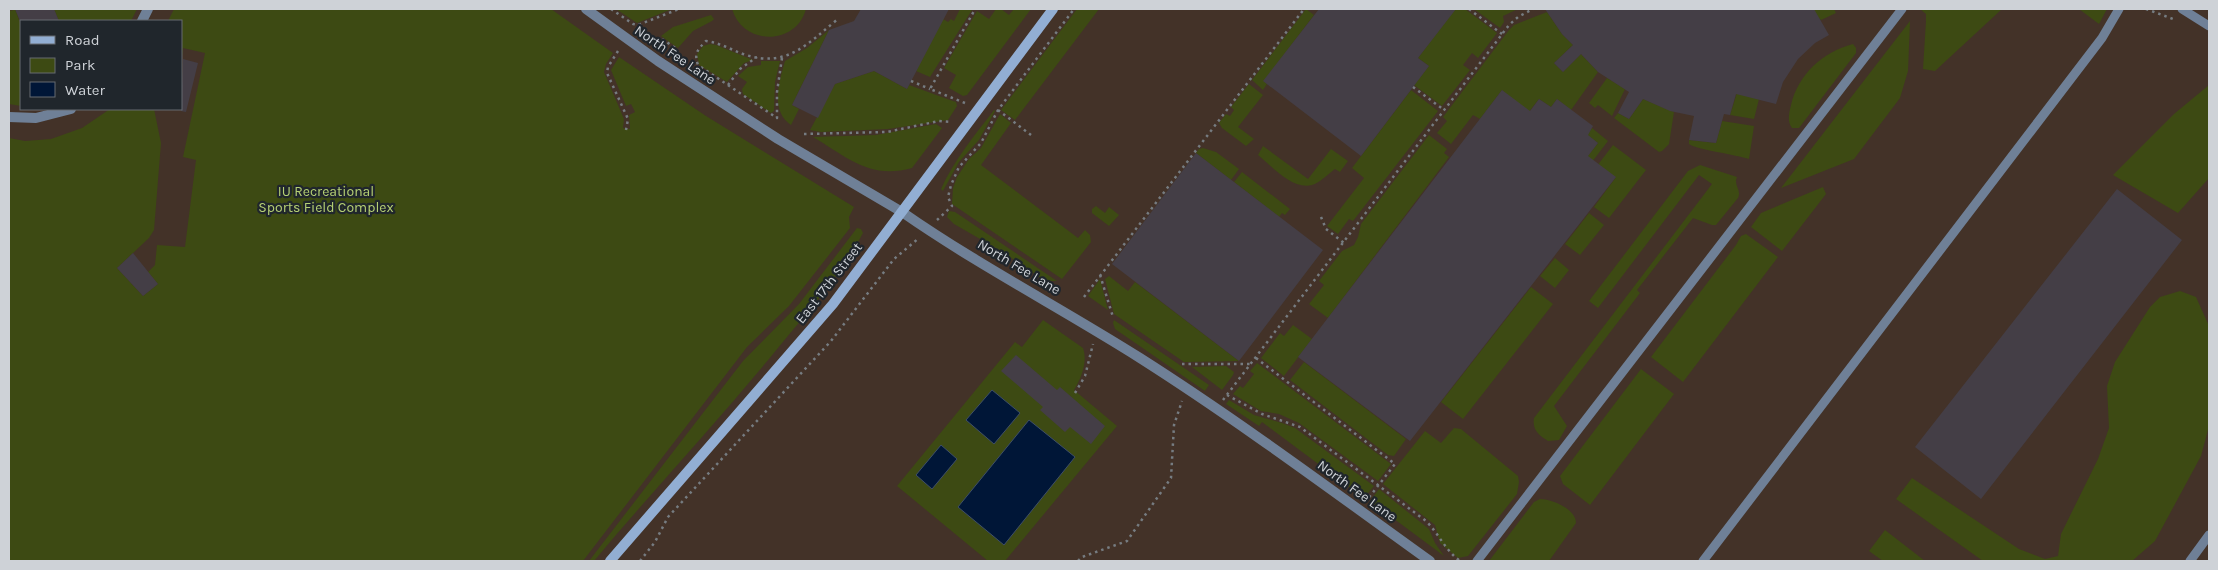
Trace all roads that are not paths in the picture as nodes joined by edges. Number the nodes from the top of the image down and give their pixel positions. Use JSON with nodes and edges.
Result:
{"nodes":[{"id":1,"x":586,"y":9,"type":"edge"},
{"id":2,"x":1053,"y":9,"type":"edge"},
{"id":3,"x":1902,"y":9,"type":"edge"},
{"id":4,"x":2119,"y":9,"type":"edge"},
{"id":5,"x":2182,"y":9,"type":"edge"},
{"id":6,"x":2209,"y":26,"type":"edge"},
{"id":7,"x":67,"y":110,"type":"edge"},
{"id":8,"x":9,"y":117,"type":"edge"},
{"id":9,"x":902,"y":212,"type":"junction"},
{"id":10,"x":2209,"y":535,"type":"edge"},
{"id":11,"x":610,"y":561,"type":"edge"},
{"id":12,"x":1430,"y":561,"type":"edge"},
{"id":13,"x":1477,"y":561,"type":"edge"},
{"id":14,"x":1703,"y":561,"type":"edge"},
{"id":15,"x":2190,"y":561,"type":"edge"}],
"edges":[{"from":1,"to":9,"type":"street","name":"North Fee Lane"},
{"from":2,"to":9,"type":"main road","name":"East 17th Street"},
{"from":3,"to":13,"type":"lane"},
{"from":4,"to":14,"type":"lane"},
{"from":5,"to":6,"type":"lane"},
{"from":7,"to":8,"type":"street"},
{"from":9,"to":11,"type":"main road","name":"East 17th Street"},
{"from":9,"to":12,"type":"street","name":"North Fee Lane"},
{"from":10,"to":15,"type":"lane"}]}
